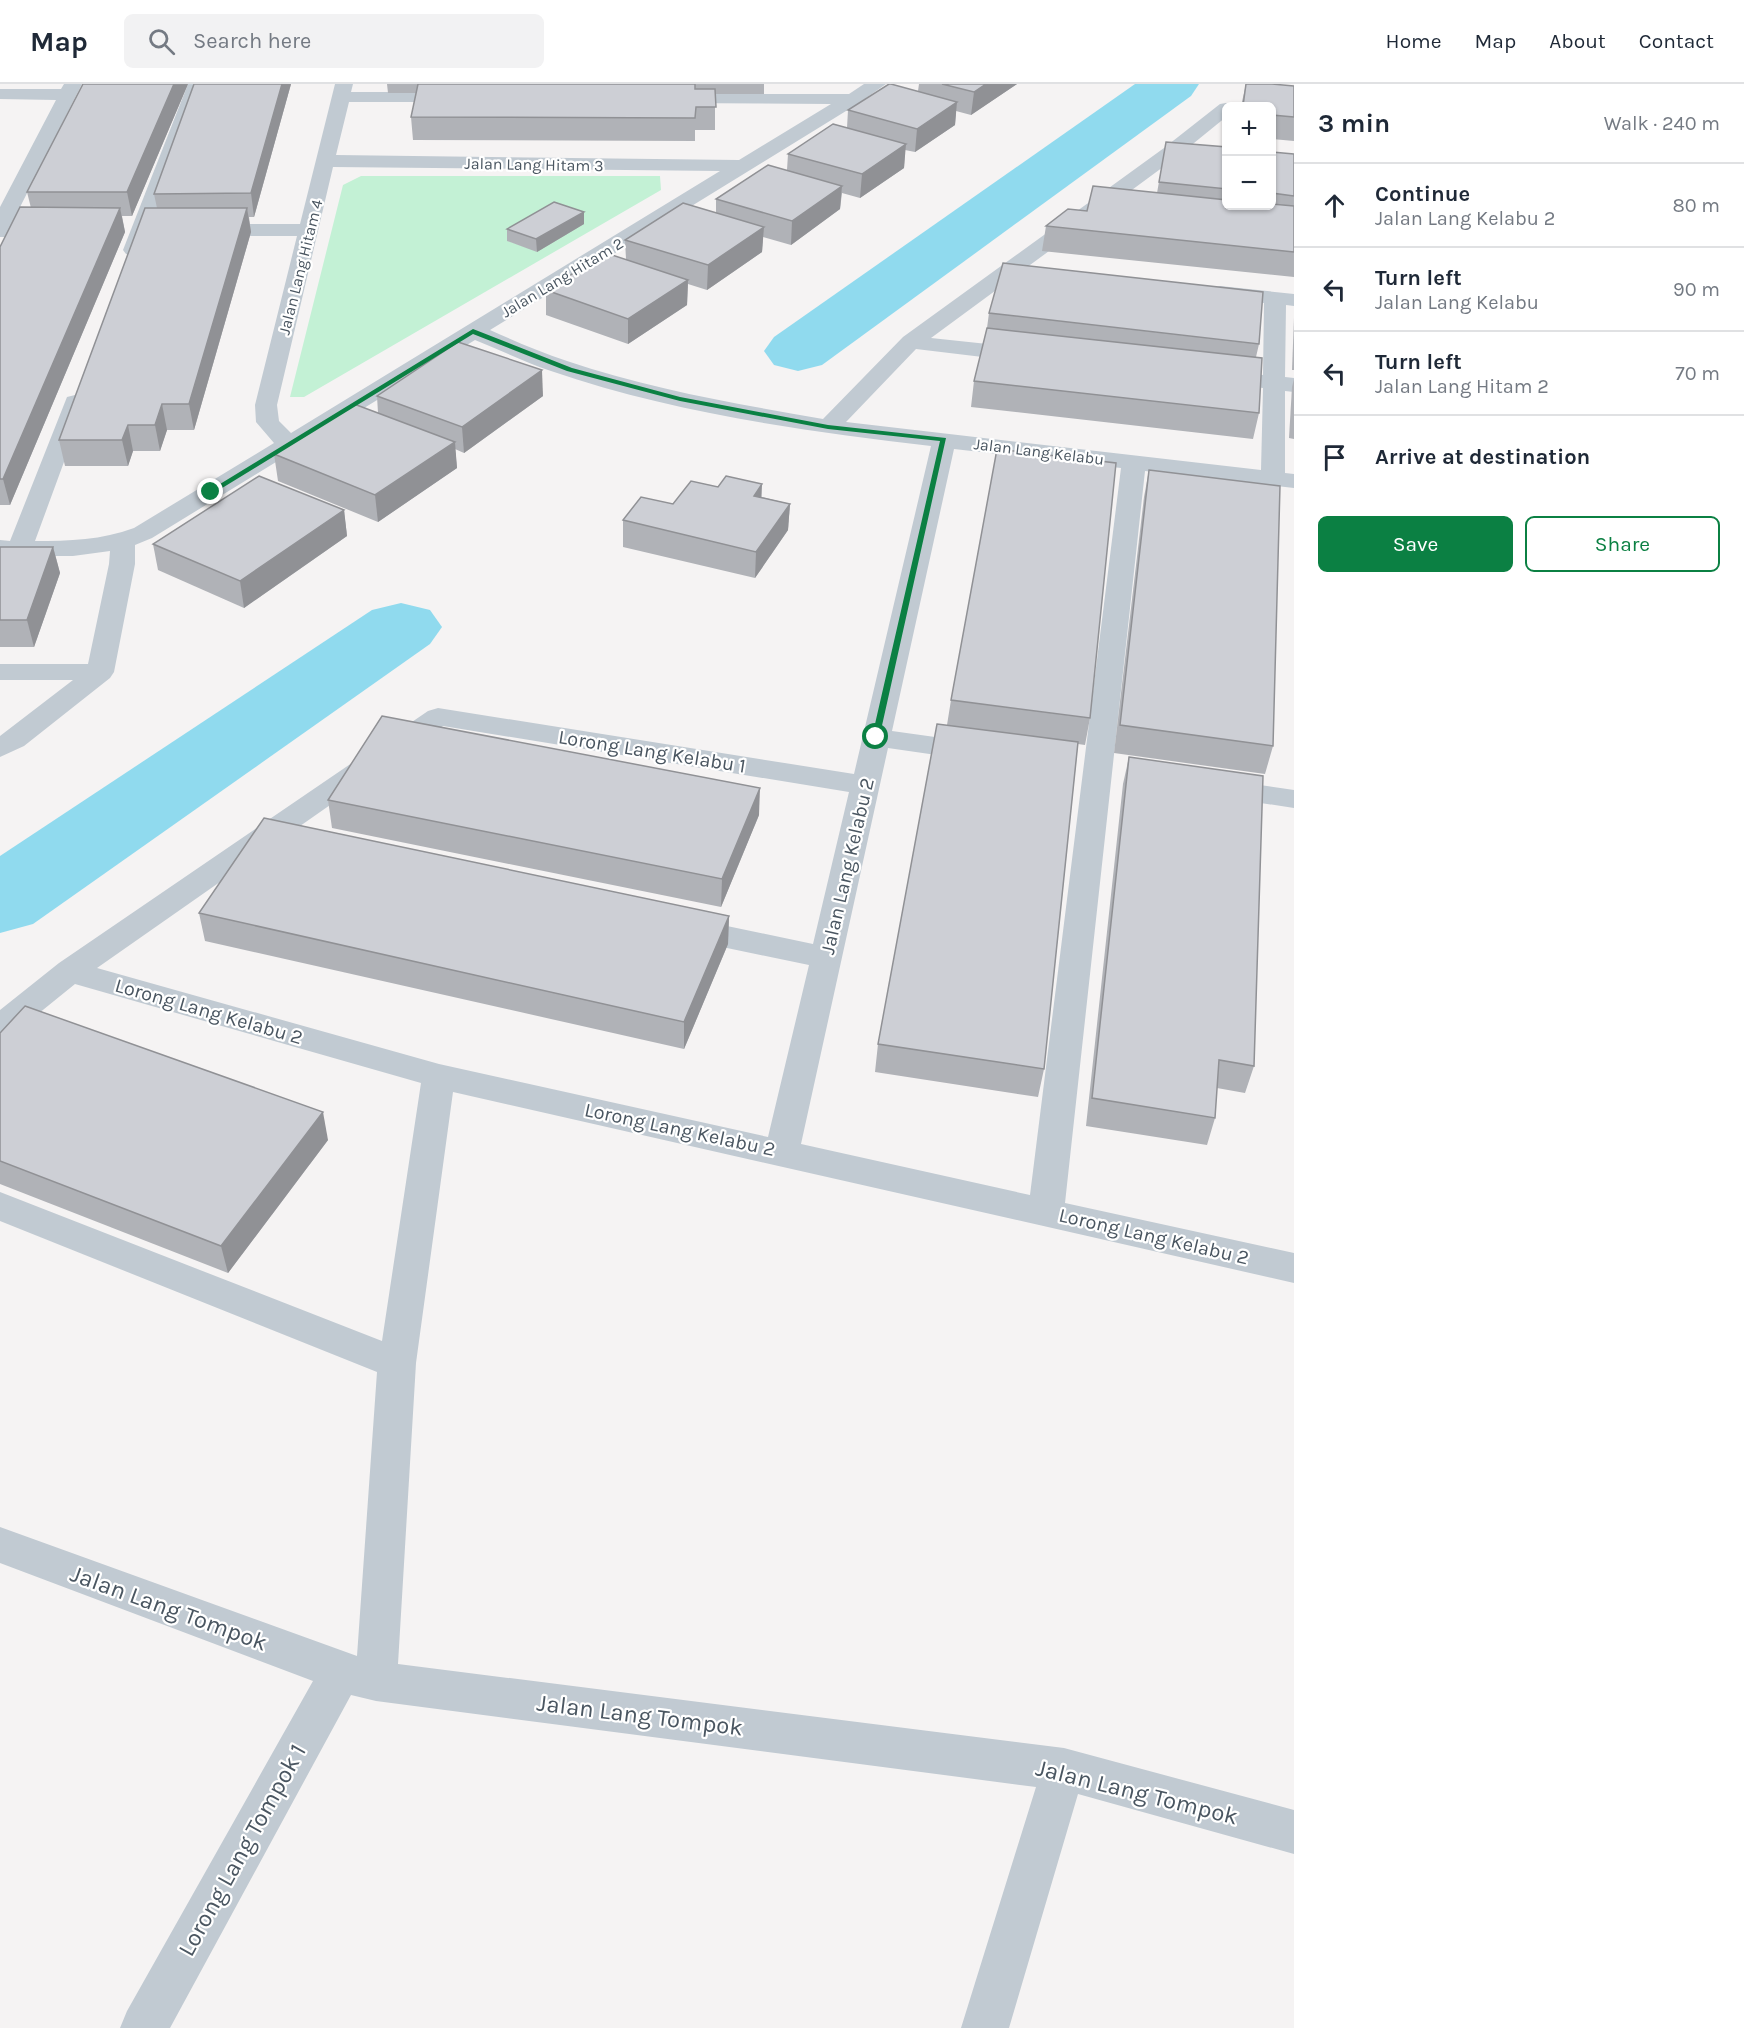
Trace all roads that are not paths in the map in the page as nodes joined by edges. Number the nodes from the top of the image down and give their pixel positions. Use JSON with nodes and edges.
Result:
{"nodes":[{"id":1,"x":197,"y":84,"type":"edge"},
{"id":2,"x":877,"y":84,"type":"edge"},
{"id":3,"x":70,"y":89,"type":"edge"},
{"id":4,"x":343,"y":90,"type":"edge"},
{"id":5,"x":0,"y":94,"type":"edge"},
{"id":6,"x":472,"y":97,"type":"edge"},
{"id":7,"x":651,"y":98,"type":"edge"},
{"id":8,"x":853,"y":99,"type":"junction"},
{"id":9,"x":1222,"y":111,"type":"edge"},
{"id":10,"x":1171,"y":152,"type":"junction"},
{"id":11,"x":1193,"y":154,"type":"edge"},
{"id":12,"x":325,"y":161,"type":"junction"},
{"id":13,"x":743,"y":166,"type":"junction"},
{"id":14,"x":1090,"y":208,"type":"junction"},
{"id":15,"x":1124,"y":212,"type":"edge"},
{"id":16,"x":0,"y":226,"type":"edge"},
{"id":17,"x":309,"y":230,"type":"junction"},
{"id":18,"x":0,"y":231,"type":"edge"},
{"id":19,"x":70,"y":231,"type":"edge"},
{"id":20,"x":117,"y":231,"type":"edge"},
{"id":21,"x":141,"y":231,"type":"junction"},
{"id":22,"x":165,"y":231,"type":"edge"},
{"id":23,"x":189,"y":231,"type":"edge"},
{"id":24,"x":1006,"y":271,"type":"junction"},
{"id":25,"x":124,"y":274,"type":"edge"},
{"id":26,"x":1041,"y":274,"type":"edge"},
{"id":27,"x":1205,"y":291,"type":"edge"},
{"id":28,"x":1284,"y":299,"type":"edge"},
{"id":29,"x":473,"y":331,"type":"junction"},
{"id":30,"x":911,"y":342,"type":"junction"},
{"id":31,"x":1051,"y":358,"type":"edge"},
{"id":32,"x":1192,"y":373,"type":"edge"},
{"id":33,"x":82,"y":384,"type":"edge"},
{"id":34,"x":1284,"y":384,"type":"edge"},
{"id":35,"x":828,"y":427,"type":"junction"},
{"id":36,"x":944,"y":440,"type":"junction"},
{"id":37,"x":288,"y":444,"type":"junction"},
{"id":38,"x":1134,"y":462,"type":"junction"},
{"id":39,"x":1283,"y":480,"type":"edge"},
{"id":40,"x":123,"y":542,"type":"junction"},
{"id":41,"x":10,"y":548,"type":"edge"},
{"id":42,"x":0,"y":672,"type":"edge"},
{"id":43,"x":100,"y":672,"type":"junction"},
{"id":44,"x":876,"y":737,"type":"junction"},
{"id":45,"x":0,"y":748,"type":"edge"},
{"id":46,"x":1004,"y":756,"type":"edge"},
{"id":47,"x":1190,"y":783,"type":"edge"},
{"id":48,"x":866,"y":785,"type":"junction"},
{"id":49,"x":1294,"y":799,"type":"edge"},
{"id":50,"x":262,"y":839,"type":"junction"},
{"id":51,"x":297,"y":846,"type":"edge"},
{"id":52,"x":654,"y":922,"type":"edge"},
{"id":53,"x":827,"y":958,"type":"junction"},
{"id":54,"x":70,"y":971,"type":"junction"},
{"id":55,"x":0,"y":1027,"type":"edge"},
{"id":56,"x":439,"y":1076,"type":"junction"},
{"id":57,"x":782,"y":1152,"type":"junction"},
{"id":58,"x":0,"y":1206,"type":"edge"},
{"id":59,"x":1046,"y":1211,"type":"junction"},
{"id":60,"x":1294,"y":1268,"type":"edge"},
{"id":61,"x":397,"y":1363,"type":"junction"},
{"id":62,"x":0,"y":1545,"type":"edge"},
{"id":63,"x":358,"y":1677,"type":"junction"},
{"id":64,"x":1064,"y":1769,"type":"junction"},
{"id":65,"x":1294,"y":1832,"type":"edge"},
{"id":66,"x":144,"y":2028,"type":"edge"},
{"id":67,"x":985,"y":2028,"type":"edge"}],
"edges":[{"from":1,"to":21,"type":"street"},
{"from":2,"to":8,"type":"street","name":"Jalan Lang Hitam 2"},
{"from":3,"to":5,"type":"street"},
{"from":3,"to":16,"type":"street"},
{"from":4,"to":6,"type":"street"},
{"from":4,"to":12,"type":"street","name":"Jalan Lang Hitam 4"},
{"from":7,"to":8,"type":"street"},
{"from":8,"to":13,"type":"street","name":"Jalan Lang Hitam 2"},
{"from":9,"to":10,"type":"street"},
{"from":10,"to":11,"type":"street"},
{"from":10,"to":14,"type":"street"},
{"from":12,"to":13,"type":"street","name":"Jalan Lang Hitam 3"},
{"from":12,"to":17,"type":"street","name":"Jalan Lang Hitam 4"},
{"from":13,"to":29,"type":"street","name":"Jalan Lang Hitam 2"},
{"from":14,"to":15,"type":"street"},
{"from":14,"to":24,"type":"street"},
{"from":17,"to":23,"type":"street"},
{"from":17,"to":37,"type":"street","name":"Jalan Lang Hitam 4"},
{"from":18,"to":19,"type":"street"},
{"from":20,"to":21,"type":"street"},
{"from":21,"to":22,"type":"street"},
{"from":21,"to":25,"type":"street"},
{"from":24,"to":26,"type":"street"},
{"from":24,"to":30,"type":"street"},
{"from":27,"to":28,"type":"street"},
{"from":28,"to":34,"type":"street"},
{"from":29,"to":35,"type":"street","name":"Jalan Lang Kelabu"},
{"from":29,"to":37,"type":"street","name":"Jalan Lang Hitam 2"},
{"from":30,"to":31,"type":"street"},
{"from":30,"to":35,"type":"street"},
{"from":32,"to":34,"type":"street"},
{"from":33,"to":41,"type":"street"},
{"from":34,"to":39,"type":"street"},
{"from":35,"to":36,"type":"street","name":"Jalan Lang Kelabu"},
{"from":36,"to":38,"type":"street","name":"Jalan Lang Kelabu"},
{"from":36,"to":44,"type":"street","name":"Jalan Lang Kelabu 2"},
{"from":37,"to":40,"type":"street","name":"Jalan Lang Hitam 2"},
{"from":38,"to":39,"type":"street","name":"Jalan Lang Kelabu"},
{"from":38,"to":59,"type":"street"},
{"from":40,"to":41,"type":"street","name":"Jalan Lang Hitam 2"},
{"from":40,"to":43,"type":"street"},
{"from":42,"to":43,"type":"street"},
{"from":43,"to":45,"type":"street"},
{"from":44,"to":46,"type":"street"},
{"from":44,"to":48,"type":"street","name":"Jalan Lang Kelabu 2"},
{"from":47,"to":49,"type":"street"},
{"from":48,"to":50,"type":"street","name":"Lorong Lang Kelabu 1"},
{"from":48,"to":53,"type":"street","name":"Jalan Lang Kelabu 2"},
{"from":50,"to":51,"type":"street"},
{"from":50,"to":54,"type":"street"},
{"from":52,"to":53,"type":"street"},
{"from":53,"to":57,"type":"street","name":"Jalan Lang Kelabu 2"},
{"from":54,"to":55,"type":"street"},
{"from":54,"to":56,"type":"street","name":"Lorong Lang Kelabu 2"},
{"from":56,"to":57,"type":"street","name":"Lorong Lang Kelabu 2"},
{"from":56,"to":61,"type":"street"},
{"from":57,"to":59,"type":"street","name":"Lorong Lang Kelabu 2"},
{"from":58,"to":61,"type":"street"},
{"from":59,"to":60,"type":"street","name":"Lorong Lang Kelabu 2"},
{"from":61,"to":63,"type":"street"},
{"from":62,"to":63,"type":"street","name":"Jalan Lang Tompok"},
{"from":63,"to":64,"type":"street","name":"Jalan Lang Tompok"},
{"from":63,"to":66,"type":"street","name":"Lorong Lang Tompok 1"},
{"from":64,"to":65,"type":"street","name":"Jalan Lang Tompok"},
{"from":64,"to":67,"type":"street"}]}
